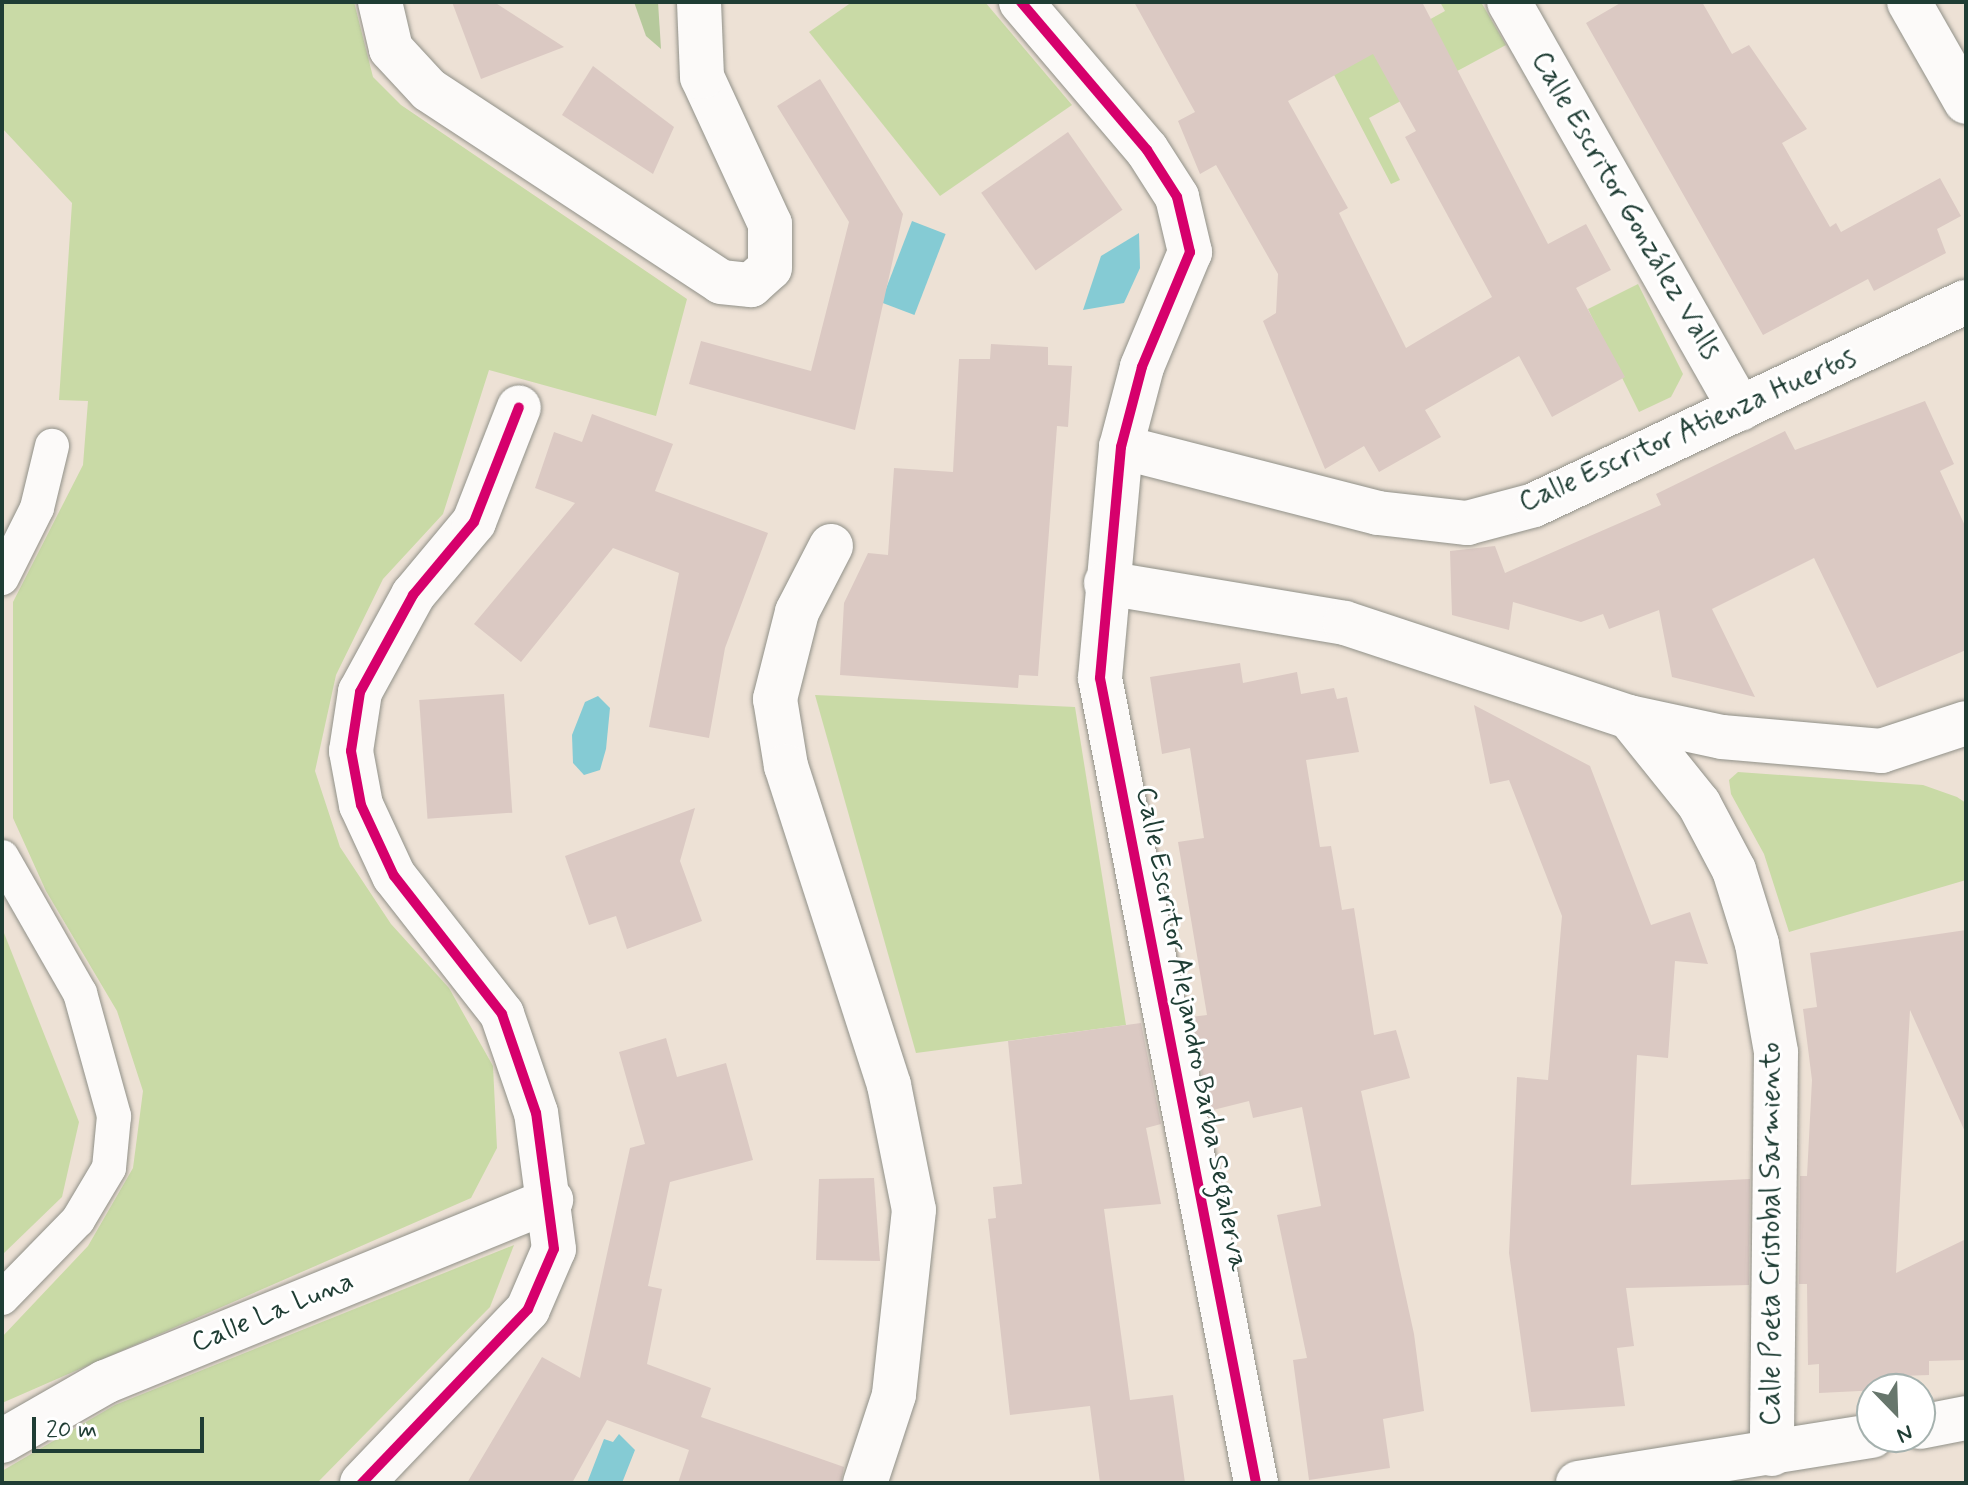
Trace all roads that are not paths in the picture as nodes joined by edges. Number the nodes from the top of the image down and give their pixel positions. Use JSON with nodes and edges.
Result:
{"nodes":[{"id":1,"x":380,"y":2,"type":"edge"},
{"id":2,"x":699,"y":2,"type":"edge"},
{"id":3,"x":1021,"y":2,"type":"edge"},
{"id":4,"x":1509,"y":2,"type":"edge"},
{"id":5,"x":1909,"y":2,"type":"edge"},
{"id":6,"x":1966,"y":102,"type":"edge"},
{"id":7,"x":1966,"y":302,"type":"edge"},
{"id":8,"x":519,"y":407,"type":"dead end"},
{"id":9,"x":1740,"y":409,"type":"junction"},
{"id":10,"x":52,"y":446,"type":"dead end"},
{"id":11,"x":1121,"y":447,"type":"junction"},
{"id":12,"x":831,"y":546,"type":"dead end"},
{"id":13,"x":2,"y":578,"type":"edge"},
{"id":14,"x":1106,"y":583,"type":"junction"},
{"id":15,"x":1629,"y":717,"type":"junction"},
{"id":16,"x":1966,"y":723,"type":"edge"},
{"id":17,"x":2,"y":857,"type":"edge"},
{"id":18,"x":551,"y":1200,"type":"junction"},
{"id":19,"x":2,"y":1298,"type":"edge"},
{"id":20,"x":1966,"y":1418,"type":"edge"},
{"id":21,"x":1936,"y":1424,"type":"edge"},
{"id":22,"x":1856,"y":1439,"type":"edge"},
{"id":23,"x":2,"y":1441,"type":"edge"},
{"id":24,"x":1772,"y":1454,"type":"junction"},
{"id":25,"x":362,"y":1483,"type":"edge"},
{"id":26,"x":865,"y":1483,"type":"edge"},
{"id":27,"x":1256,"y":1483,"type":"edge"},
{"id":28,"x":1578,"y":1483,"type":"edge"}],
"edges":[{"from":1,"to":2,"type":"street"},
{"from":3,"to":11,"type":"street"},
{"from":4,"to":9,"type":"street","name":"Calle Escritor González Valls"},
{"from":5,"to":6,"type":"street"},
{"from":7,"to":9,"type":"street","name":"Calle Escritor Atienza Huertos"},
{"from":8,"to":18,"type":"street"},
{"from":9,"to":11,"type":"street","name":"Calle Escritor Atienza Huertos"},
{"from":10,"to":13,"type":"lane"},
{"from":11,"to":14,"type":"street"},
{"from":12,"to":26,"type":"street"},
{"from":14,"to":15,"type":"street"},
{"from":14,"to":27,"type":"street","name":"Calle Escritor Alejandro Barba Segalerva"},
{"from":15,"to":16,"type":"street"},
{"from":15,"to":24,"type":"street","name":"Calle Poeta Cristobal Sarmiento"},
{"from":17,"to":19,"type":"lane"},
{"from":18,"to":23,"type":"street","name":"Calle La Luna"},
{"from":18,"to":25,"type":"street"},
{"from":20,"to":21,"type":"street"},
{"from":22,"to":24,"type":"street"},
{"from":24,"to":28,"type":"street"}]}
